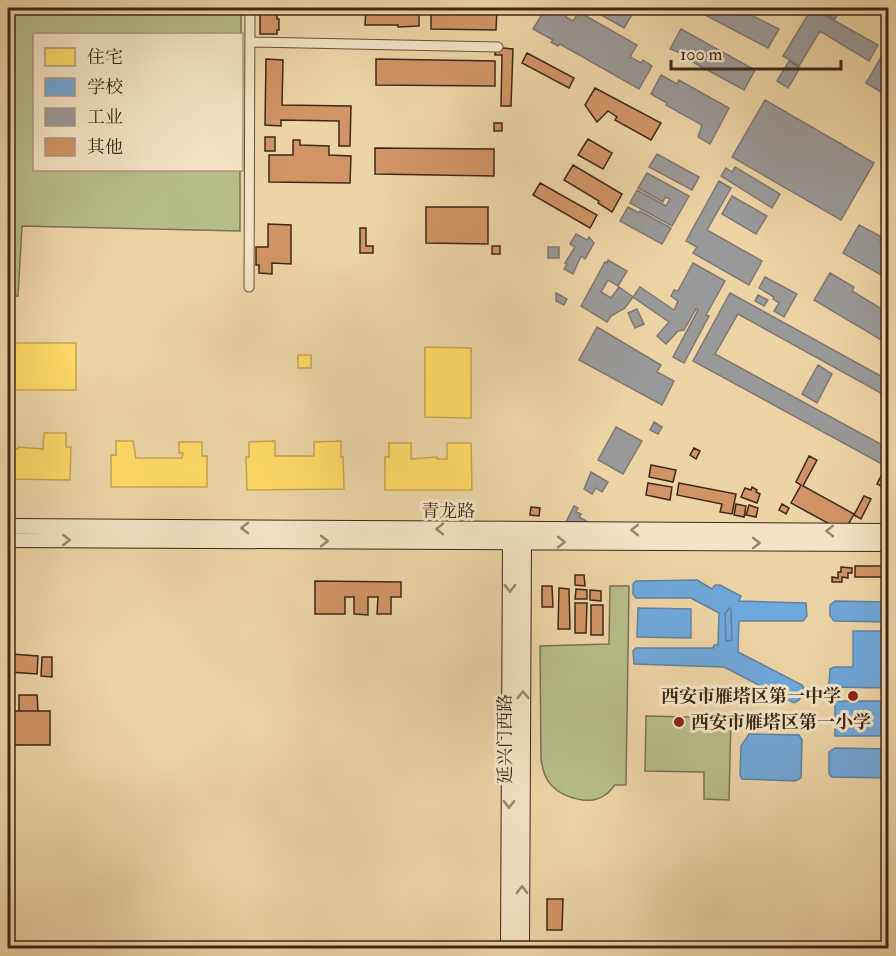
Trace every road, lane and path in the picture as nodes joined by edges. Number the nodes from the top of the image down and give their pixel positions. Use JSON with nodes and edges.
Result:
{"nodes":[{"id":1,"x":250,"y":8,"type":"edge"},
{"id":2,"x":250,"y":42,"type":"junction"},
{"id":3,"x":498,"y":47,"type":"dead end"},
{"id":4,"x":249,"y":287,"type":"dead end"},
{"id":5,"x":8,"y":526,"type":"edge"},
{"id":6,"x":888,"y":531,"type":"edge"},
{"id":7,"x":510,"y":536,"type":"junction"},
{"id":8,"x":524,"y":536,"type":"junction"},
{"id":9,"x":8,"y":540,"type":"edge"},
{"id":10,"x":888,"y":544,"type":"edge"},
{"id":11,"x":508,"y":948,"type":"edge"},
{"id":12,"x":522,"y":948,"type":"edge"}],
"edges":[{"from":1,"to":2,"type":"street"},
{"from":2,"to":3,"type":"street"},
{"from":2,"to":4,"type":"street"},
{"from":7,"to":5,"type":"street","name":"青龙路","one_way":true},
{"from":6,"to":8,"type":"street","name":"青龙路","one_way":true},
{"from":7,"to":8,"type":"street","name":"青龙路"},
{"from":9,"to":7,"type":"street","name":"青龙路","one_way":true},
{"from":7,"to":11,"type":"street","name":"延兴门西路","one_way":true},
{"from":8,"to":10,"type":"street","name":"青龙路","one_way":true},
{"from":12,"to":8,"type":"street","name":"延兴门西路","one_way":true}]}
